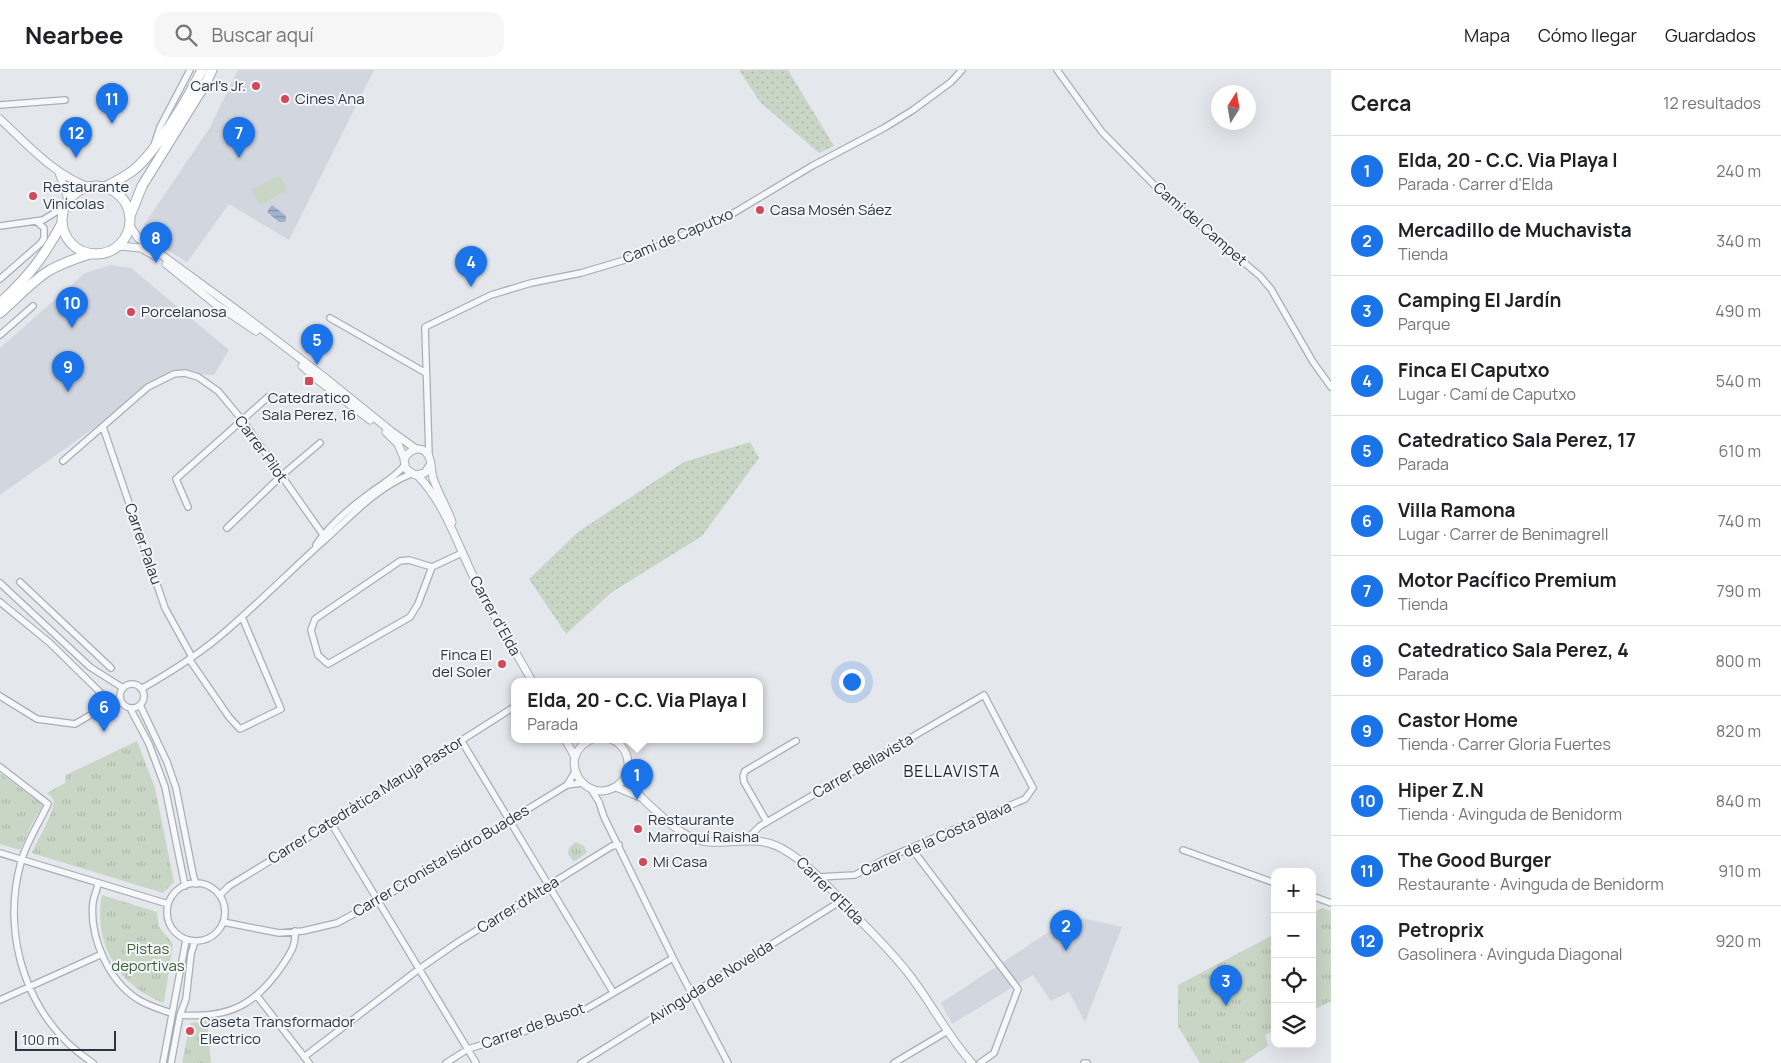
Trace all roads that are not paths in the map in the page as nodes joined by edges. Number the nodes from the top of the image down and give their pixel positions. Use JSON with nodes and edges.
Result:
{"nodes":[{"id":1,"x":190,"y":70,"type":"edge"},
{"id":2,"x":202,"y":70,"type":"edge"},
{"id":3,"x":212,"y":70,"type":"edge"},
{"id":4,"x":962,"y":70,"type":"edge"},
{"id":5,"x":1057,"y":70,"type":"edge"},
{"id":6,"x":65,"y":100,"type":"dead end"},
{"id":7,"x":0,"y":105,"type":"edge"},
{"id":8,"x":0,"y":119,"type":"edge"},
{"id":9,"x":152,"y":150,"type":"junction"},
{"id":10,"x":59,"y":173,"type":"junction"},
{"id":11,"x":90,"y":187,"type":"junction"},
{"id":12,"x":105,"y":187,"type":"junction"},
{"id":13,"x":66,"y":204,"type":"junction"},
{"id":14,"x":36,"y":221,"type":"junction"},
{"id":15,"x":130,"y":221,"type":"junction"},
{"id":16,"x":62,"y":223,"type":"junction"},
{"id":17,"x":0,"y":226,"type":"edge"},
{"id":18,"x":119,"y":246,"type":"junction"},
{"id":19,"x":90,"y":254,"type":"junction"},
{"id":20,"x":0,"y":279,"type":"edge"},
{"id":21,"x":0,"y":302,"type":"edge"},
{"id":22,"x":32,"y":306,"type":"dead end"},
{"id":23,"x":0,"y":313,"type":"edge"},
{"id":24,"x":330,"y":318,"type":"dead end"},
{"id":25,"x":0,"y":336,"type":"edge"},
{"id":26,"x":426,"y":373,"type":"junction"},
{"id":27,"x":1331,"y":386,"type":"edge"},
{"id":28,"x":268,"y":397,"type":"dead end"},
{"id":29,"x":242,"y":421,"type":"junction"},
{"id":30,"x":104,"y":427,"type":"junction"},
{"id":31,"x":429,"y":435,"type":"junction"},
{"id":32,"x":320,"y":443,"type":"dead end"},
{"id":33,"x":416,"y":449,"type":"junction"},
{"id":34,"x":429,"y":456,"type":"junction"},
{"id":35,"x":64,"y":461,"type":"dead end"},
{"id":36,"x":404,"y":462,"type":"junction"},
{"id":37,"x":430,"y":465,"type":"junction"},
{"id":38,"x":415,"y":475,"type":"junction"},
{"id":39,"x":281,"y":476,"type":"junction"},
{"id":40,"x":188,"y":507,"type":"dead end"},
{"id":41,"x":227,"y":528,"type":"dead end"},
{"id":42,"x":324,"y":537,"type":"junction"},
{"id":43,"x":461,"y":551,"type":"junction"},
{"id":44,"x":432,"y":567,"type":"junction"},
{"id":45,"x":20,"y":582,"type":"dead end"},
{"id":46,"x":0,"y":583,"type":"edge"},
{"id":47,"x":0,"y":602,"type":"edge"},
{"id":48,"x":42,"y":602,"type":"junction"},
{"id":49,"x":32,"y":613,"type":"junction"},
{"id":50,"x":242,"y":616,"type":"junction"},
{"id":51,"x":190,"y":658,"type":"junction"},
{"id":52,"x":110,"y":668,"type":"dead end"},
{"id":53,"x":530,"y":678,"type":"edge"},
{"id":54,"x":123,"y":688,"type":"junction"},
{"id":55,"x":141,"y":688,"type":"junction"},
{"id":56,"x":984,"y":695,"type":"joint"},
{"id":57,"x":0,"y":696,"type":"edge"},
{"id":58,"x":120,"y":700,"type":"junction"},
{"id":59,"x":140,"y":705,"type":"junction"},
{"id":60,"x":130,"y":708,"type":"junction"},
{"id":61,"x":511,"y":709,"type":"edge"},
{"id":62,"x":461,"y":740,"type":"junction"},
{"id":63,"x":796,"y":742,"type":"dead end"},
{"id":64,"x":567,"y":743,"type":"edge"},
{"id":65,"x":584,"y":743,"type":"edge"},
{"id":66,"x":617,"y":743,"type":"edge"},
{"id":67,"x":575,"y":757,"type":"junction"},
{"id":68,"x":0,"y":767,"type":"edge"},
{"id":69,"x":627,"y":771,"type":"junction"},
{"id":70,"x":575,"y":772,"type":"junction"},
{"id":71,"x":582,"y":783,"type":"junction"},
{"id":72,"x":567,"y":785,"type":"junction"},
{"id":73,"x":616,"y":787,"type":"junction"},
{"id":74,"x":591,"y":789,"type":"junction"},
{"id":75,"x":640,"y":797,"type":"junction"},
{"id":76,"x":510,"y":820,"type":"junction"},
{"id":77,"x":767,"y":822,"type":"junction"},
{"id":78,"x":331,"y":823,"type":"junction"},
{"id":79,"x":746,"y":840,"type":"junction"},
{"id":80,"x":618,"y":845,"type":"junction"},
{"id":81,"x":912,"y":849,"type":"junction"},
{"id":82,"x":1183,"y":850,"type":"dead end"},
{"id":83,"x":0,"y":853,"type":"edge"},
{"id":84,"x":21,"y":860,"type":"junction"},
{"id":85,"x":818,"y":877,"type":"junction"},
{"id":86,"x":1271,"y":882,"type":"edge"},
{"id":87,"x":98,"y":884,"type":"junction"},
{"id":88,"x":196,"y":884,"type":"junction"},
{"id":89,"x":185,"y":886,"type":"junction"},
{"id":90,"x":549,"y":886,"type":"junction"},
{"id":91,"x":220,"y":895,"type":"junction"},
{"id":92,"x":1316,"y":897,"type":"edge"},
{"id":93,"x":378,"y":901,"type":"junction"},
{"id":94,"x":841,"y":901,"type":"junction"},
{"id":95,"x":1331,"y":903,"type":"edge"},
{"id":96,"x":168,"y":904,"type":"junction"},
{"id":97,"x":223,"y":922,"type":"junction"},
{"id":98,"x":296,"y":932,"type":"junction"},
{"id":99,"x":186,"y":940,"type":"junction"},
{"id":100,"x":195,"y":941,"type":"junction"},
{"id":101,"x":102,"y":954,"type":"junction"},
{"id":102,"x":673,"y":958,"type":"junction"},
{"id":103,"x":418,"y":969,"type":"junction"},
{"id":104,"x":29,"y":988,"type":"junction"},
{"id":105,"x":613,"y":992,"type":"junction"},
{"id":106,"x":693,"y":994,"type":"junction"},
{"id":107,"x":256,"y":996,"type":"junction"},
{"id":108,"x":0,"y":1000,"type":"edge"},
{"id":109,"x":171,"y":1013,"type":"junction"},
{"id":110,"x":180,"y":1015,"type":"junction"},
{"id":111,"x":946,"y":1032,"type":"junction"},
{"id":112,"x":468,"y":1049,"type":"junction"},
{"id":113,"x":304,"y":1057,"type":"junction"},
{"id":114,"x":94,"y":1063,"type":"edge"},
{"id":115,"x":163,"y":1063,"type":"edge"},
{"id":116,"x":172,"y":1063,"type":"edge"},
{"id":117,"x":309,"y":1063,"type":"edge"},
{"id":118,"x":446,"y":1063,"type":"edge"},
{"id":119,"x":476,"y":1063,"type":"edge"},
{"id":120,"x":581,"y":1063,"type":"edge"},
{"id":121,"x":728,"y":1063,"type":"edge"},
{"id":122,"x":894,"y":1063,"type":"edge"},
{"id":123,"x":972,"y":1063,"type":"edge"},
{"id":124,"x":980,"y":1063,"type":"edge"}],
"edges":[{"from":1,"to":9,"type":"street"},
{"from":2,"to":9,"type":"main road"},
{"from":3,"to":15,"type":"main road"},
{"from":4,"to":26,"type":"street","name":"Camí de Caputxo"},
{"from":5,"to":27,"type":"street","name":"Camí del Campet"},
{"from":6,"to":7,"type":"street"},
{"from":8,"to":10,"type":"street"},
{"from":9,"to":12,"type":"main road"},
{"from":10,"to":11,"type":"street"},
{"from":10,"to":13,"type":"street"},
{"from":11,"to":12,"type":"main road"},
{"from":11,"to":13,"type":"main road"},
{"from":12,"to":15,"type":"main road"},
{"from":13,"to":14,"type":"street"},
{"from":13,"to":16,"type":"main road"},
{"from":14,"to":17,"type":"street"},
{"from":14,"to":20,"type":"street"},
{"from":15,"to":18,"type":"main road"},
{"from":15,"to":33,"type":"street"},
{"from":16,"to":19,"type":"main road"},
{"from":16,"to":21,"type":"main road"},
{"from":18,"to":19,"type":"main road"},
{"from":18,"to":36,"type":"street"},
{"from":19,"to":23,"type":"main road"},
{"from":22,"to":25,"type":"street"},
{"from":24,"to":26,"type":"street"},
{"from":26,"to":31,"type":"street"},
{"from":28,"to":29,"type":"street"},
{"from":29,"to":30,"type":"street","name":"Carrer Pilot"},
{"from":29,"to":39,"type":"street","name":"Carrer Pilot"},
{"from":29,"to":40,"type":"street"},
{"from":30,"to":35,"type":"street"},
{"from":30,"to":51,"type":"street","name":"Carrer Palau"},
{"from":31,"to":33,"type":"street"},
{"from":31,"to":34,"type":"street"},
{"from":32,"to":39,"type":"street"},
{"from":33,"to":34,"type":"street"},
{"from":33,"to":36,"type":"street"},
{"from":34,"to":37,"type":"street"},
{"from":36,"to":38,"type":"street"},
{"from":36,"to":42,"type":"street"},
{"from":37,"to":38,"type":"street"},
{"from":37,"to":43,"type":"street"},
{"from":38,"to":42,"type":"street"},
{"from":38,"to":43,"type":"street"},
{"from":39,"to":41,"type":"street"},
{"from":39,"to":42,"type":"street","name":"Carrer Pilot"},
{"from":42,"to":50,"type":"street"},
{"from":43,"to":44,"type":"street"},
{"from":43,"to":53,"type":"street","name":"Carrer d'Elda"},
{"from":44,"to":44,"type":"street"},
{"from":45,"to":48,"type":"street"},
{"from":46,"to":49,"type":"street"},
{"from":47,"to":58,"type":"street"},
{"from":48,"to":49,"type":"street"},
{"from":48,"to":52,"type":"street"},
{"from":49,"to":54,"type":"street"},
{"from":50,"to":51,"type":"street"},
{"from":50,"to":51,"type":"street","name":"Carrer Palau"},
{"from":51,"to":55,"type":"street"},
{"from":54,"to":55,"type":"street"},
{"from":54,"to":58,"type":"street"},
{"from":55,"to":59,"type":"street"},
{"from":56,"to":77,"type":"street","name":"Carrer Bellavista"},
{"from":56,"to":81,"type":"street","name":"Carrer de la Costa Blava"},
{"from":57,"to":58,"type":"street"},
{"from":58,"to":60,"type":"street"},
{"from":59,"to":60,"type":"street"},
{"from":59,"to":88,"type":"street"},
{"from":60,"to":89,"type":"street"},
{"from":61,"to":62,"type":"street","name":"Carrer Catedràtica Maruja Pastor"},
{"from":62,"to":76,"type":"street"},
{"from":62,"to":78,"type":"street","name":"Carrer Catedràtica Maruja Pastor"},
{"from":63,"to":77,"type":"street"},
{"from":64,"to":67,"type":"street"},
{"from":65,"to":67,"type":"street"},
{"from":66,"to":69,"type":"street","name":"Carrer d'Elda"},
{"from":67,"to":70,"type":"street"},
{"from":68,"to":84,"type":"street"},
{"from":69,"to":73,"type":"street"},
{"from":69,"to":75,"type":"street","name":"Carrer d'Elda"},
{"from":70,"to":71,"type":"street"},
{"from":70,"to":72,"type":"street","name":"Carrer Cronista Isidro Buades"},
{"from":71,"to":72,"type":"street","name":"Carrer Cronista Isidro Buades"},
{"from":71,"to":74,"type":"street"},
{"from":72,"to":76,"type":"street","name":"Carrer Cronista Isidro Buades"},
{"from":73,"to":74,"type":"street"},
{"from":73,"to":75,"type":"street","name":"Carrer d'Elda"},
{"from":74,"to":80,"type":"street"},
{"from":75,"to":79,"type":"street","name":"Carrer d'Elda"},
{"from":76,"to":90,"type":"street"},
{"from":76,"to":93,"type":"street","name":"Carrer Cronista Isidro Buades"},
{"from":77,"to":79,"type":"street","name":"Carrer Bellavista"},
{"from":78,"to":91,"type":"street","name":"Carrer Catedràtica Maruja Pastor"},
{"from":78,"to":93,"type":"street"},
{"from":79,"to":85,"type":"street","name":"Carrer d'Elda"},
{"from":80,"to":90,"type":"street","name":"Carrer d'Altea"},
{"from":80,"to":102,"type":"street"},
{"from":81,"to":85,"type":"street","name":"Carrer de la Costa Blava"},
{"from":81,"to":124,"type":"street"},
{"from":82,"to":86,"type":"street"},
{"from":83,"to":84,"type":"street"},
{"from":84,"to":87,"type":"street"},
{"from":84,"to":104,"type":"street"},
{"from":85,"to":94,"type":"street","name":"Carrer d'Elda"},
{"from":87,"to":96,"type":"street"},
{"from":87,"to":101,"type":"street"},
{"from":88,"to":89,"type":"street"},
{"from":88,"to":91,"type":"street"},
{"from":89,"to":96,"type":"street"},
{"from":90,"to":103,"type":"street","name":"Carrer d'Altea"},
{"from":90,"to":105,"type":"street"},
{"from":91,"to":97,"type":"street"},
{"from":92,"to":95,"type":"street"},
{"from":93,"to":98,"type":"street","name":"Carrer Cronista Isidro Buades"},
{"from":93,"to":103,"type":"street"},
{"from":94,"to":106,"type":"street","name":"Avinguda de Novelda"},
{"from":94,"to":111,"type":"street","name":"Carrer d'Elda"},
{"from":96,"to":99,"type":"street"},
{"from":97,"to":98,"type":"street","name":"Carrer Cronista Isidro Buades"},
{"from":97,"to":100,"type":"street"},
{"from":98,"to":107,"type":"street"},
{"from":99,"to":100,"type":"street"},
{"from":99,"to":109,"type":"street"},
{"from":100,"to":110,"type":"street"},
{"from":101,"to":104,"type":"street"},
{"from":101,"to":109,"type":"street"},
{"from":102,"to":105,"type":"street","name":"Carrer de Busot"},
{"from":102,"to":106,"type":"street"},
{"from":103,"to":112,"type":"street"},
{"from":103,"to":113,"type":"street","name":"Carrer d'Altea"},
{"from":104,"to":108,"type":"street"},
{"from":104,"to":114,"type":"street"},
{"from":105,"to":112,"type":"street","name":"Carrer de Busot"},
{"from":106,"to":120,"type":"street","name":"Avinguda de Novelda"},
{"from":106,"to":121,"type":"street"},
{"from":107,"to":110,"type":"street"},
{"from":107,"to":113,"type":"street"},
{"from":109,"to":115,"type":"street"},
{"from":110,"to":116,"type":"street"},
{"from":111,"to":122,"type":"street"},
{"from":111,"to":123,"type":"street","name":"Carrer d'Elda"},
{"from":112,"to":118,"type":"street","name":"Carrer de Busot"},
{"from":112,"to":119,"type":"street"},
{"from":113,"to":117,"type":"street"}]}
